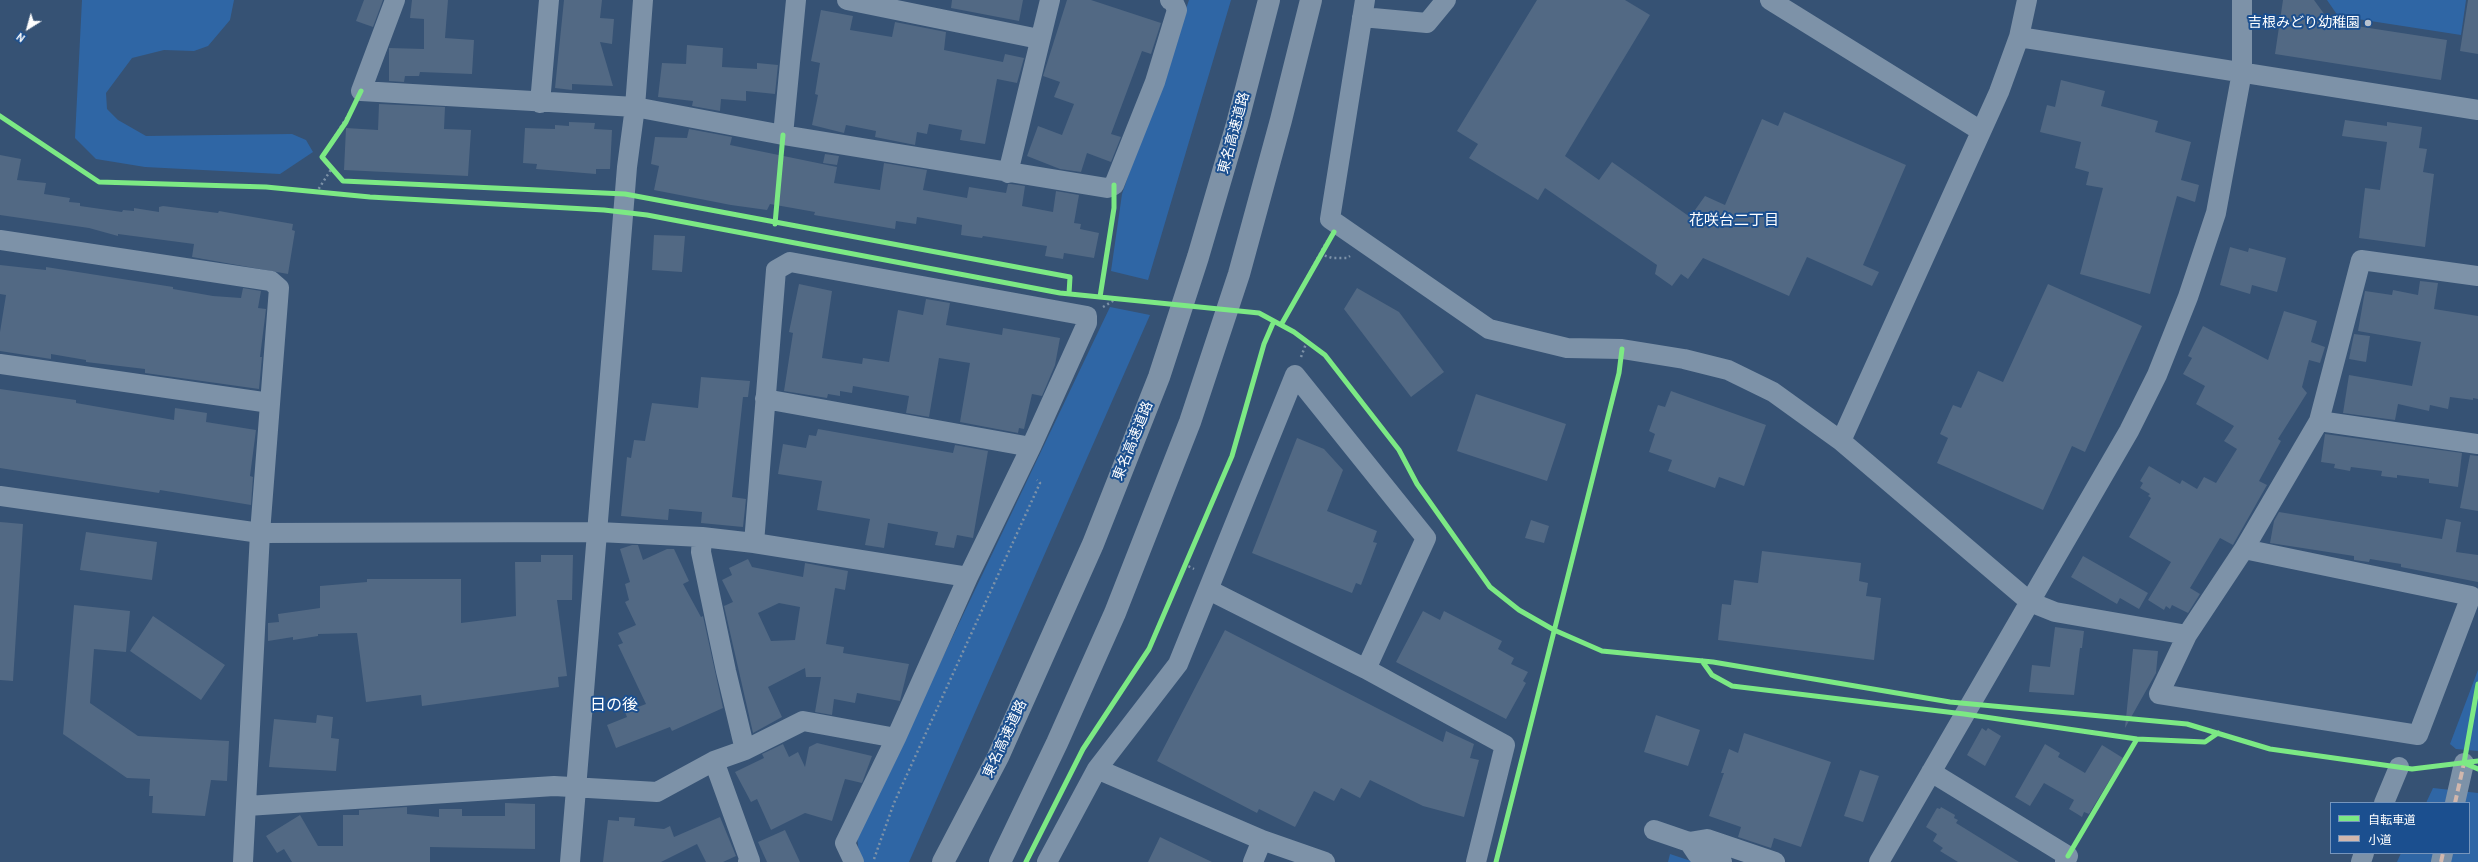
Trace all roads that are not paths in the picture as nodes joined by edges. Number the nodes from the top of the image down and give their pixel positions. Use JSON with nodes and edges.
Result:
{"nodes":[{"id":1,"x":395,"y":0,"type":"edge"},
{"id":2,"x":549,"y":0,"type":"edge"},
{"id":3,"x":643,"y":0,"type":"edge"},
{"id":4,"x":796,"y":0,"type":"edge"},
{"id":5,"x":847,"y":0,"type":"edge"},
{"id":6,"x":1050,"y":0,"type":"edge"},
{"id":7,"x":1170,"y":0,"type":"edge"},
{"id":8,"x":1269,"y":0,"type":"edge"},
{"id":9,"x":1311,"y":0,"type":"edge"},
{"id":10,"x":1446,"y":0,"type":"edge"},
{"id":11,"x":1770,"y":0,"type":"edge"},
{"id":12,"x":2027,"y":0,"type":"edge"},
{"id":13,"x":2242,"y":0,"type":"edge"},
{"id":14,"x":1363,"y":8,"type":"edge"},
{"id":15,"x":2018,"y":38,"type":"junction"},
{"id":16,"x":1039,"y":39,"type":"junction"},
{"id":17,"x":2242,"y":72,"type":"junction"},
{"id":18,"x":540,"y":102,"type":"junction"},
{"id":19,"x":635,"y":107,"type":"junction"},
{"id":20,"x":2478,"y":110,"type":"edge"},
{"id":21,"x":1981,"y":131,"type":"junction"},
{"id":22,"x":783,"y":135,"type":"junction"},
{"id":23,"x":1008,"y":173,"type":"junction"},
{"id":24,"x":0,"y":240,"type":"edge"},
{"id":25,"x":2478,"y":276,"type":"edge"},
{"id":26,"x":0,"y":364,"type":"edge"},
{"id":27,"x":764,"y":399,"type":"junction"},
{"id":28,"x":270,"y":403,"type":"junction"},
{"id":29,"x":2319,"y":421,"type":"junction"},
{"id":30,"x":1841,"y":441,"type":"junction"},
{"id":31,"x":2478,"y":444,"type":"edge"},
{"id":32,"x":1031,"y":447,"type":"junction"},
{"id":33,"x":0,"y":496,"type":"edge"},
{"id":34,"x":598,"y":532,"type":"junction"},
{"id":35,"x":260,"y":533,"type":"junction"},
{"id":36,"x":702,"y":537,"type":"junction"},
{"id":37,"x":754,"y":543,"type":"junction"},
{"id":38,"x":2244,"y":549,"type":"junction"},
{"id":39,"x":968,"y":577,"type":"junction"},
{"id":40,"x":1209,"y":590,"type":"junction"},
{"id":41,"x":2030,"y":602,"type":"junction"},
{"id":42,"x":2187,"y":635,"type":"junction"},
{"id":43,"x":1366,"y":669,"type":"junction"},
{"id":44,"x":896,"y":738,"type":"junction"},
{"id":45,"x":745,"y":750,"type":"junction"},
{"id":46,"x":714,"y":761,"type":"junction"},
{"id":47,"x":2464,"y":763,"type":"road end"},
{"id":48,"x":2399,"y":767,"type":"dead end"},
{"id":49,"x":1097,"y":769,"type":"junction"},
{"id":50,"x":1931,"y":772,"type":"junction"},
{"id":51,"x":576,"y":786,"type":"junction"},
{"id":52,"x":2384,"y":802,"type":"edge"},
{"id":53,"x":2455,"y":802,"type":"edge"},
{"id":54,"x":246,"y":806,"type":"junction"},
{"id":55,"x":1654,"y":830,"type":"dead end"},
{"id":56,"x":1262,"y":840,"type":"junction"},
{"id":57,"x":1689,"y":842,"type":"junction"},
{"id":58,"x":243,"y":862,"type":"edge"},
{"id":59,"x":570,"y":862,"type":"edge"},
{"id":60,"x":748,"y":862,"type":"edge"},
{"id":61,"x":854,"y":862,"type":"edge"},
{"id":62,"x":943,"y":862,"type":"edge"},
{"id":63,"x":1000,"y":862,"type":"edge"},
{"id":64,"x":1046,"y":862,"type":"edge"},
{"id":65,"x":1253,"y":862,"type":"edge"},
{"id":66,"x":1325,"y":862,"type":"edge"},
{"id":67,"x":1476,"y":862,"type":"edge"},
{"id":68,"x":1722,"y":862,"type":"edge"},
{"id":69,"x":1775,"y":862,"type":"edge"},
{"id":70,"x":1879,"y":862,"type":"edge"},
{"id":71,"x":2065,"y":862,"type":"edge"}],
"edges":[{"from":1,"to":18,"type":"street"},
{"from":2,"to":18,"type":"street"},
{"from":3,"to":19,"type":"street"},
{"from":4,"to":22,"type":"street"},
{"from":5,"to":16,"type":"street"},
{"from":6,"to":16,"type":"street"},
{"from":7,"to":23,"type":"street"},
{"from":8,"to":62,"type":"highway","name":"東名高速道路"},
{"from":9,"to":63,"type":"highway"},
{"from":10,"to":14,"type":"street"},
{"from":11,"to":21,"type":"street"},
{"from":12,"to":15,"type":"street"},
{"from":13,"to":17,"type":"street"},
{"from":14,"to":30,"type":"street"},
{"from":15,"to":17,"type":"street"},
{"from":15,"to":21,"type":"street"},
{"from":16,"to":23,"type":"street"},
{"from":17,"to":20,"type":"street"},
{"from":17,"to":41,"type":"street"},
{"from":18,"to":19,"type":"street"},
{"from":19,"to":22,"type":"street"},
{"from":19,"to":34,"type":"street"},
{"from":21,"to":30,"type":"street"},
{"from":22,"to":23,"type":"street"},
{"from":24,"to":28,"type":"street"},
{"from":25,"to":29,"type":"street"},
{"from":26,"to":28,"type":"street"},
{"from":27,"to":32,"type":"street"},
{"from":27,"to":32,"type":"street"},
{"from":27,"to":37,"type":"street"},
{"from":28,"to":35,"type":"street"},
{"from":29,"to":31,"type":"street"},
{"from":29,"to":38,"type":"street"},
{"from":30,"to":41,"type":"street"},
{"from":32,"to":39,"type":"street"},
{"from":33,"to":35,"type":"street"},
{"from":34,"to":35,"type":"street"},
{"from":34,"to":36,"type":"street"},
{"from":34,"to":51,"type":"street"},
{"from":35,"to":54,"type":"street"},
{"from":36,"to":37,"type":"street"},
{"from":36,"to":45,"type":"street"},
{"from":37,"to":39,"type":"street"},
{"from":38,"to":42,"type":"street"},
{"from":38,"to":42,"type":"street"},
{"from":39,"to":44,"type":"street"},
{"from":40,"to":43,"type":"street"},
{"from":40,"to":43,"type":"street"},
{"from":40,"to":49,"type":"street"},
{"from":41,"to":42,"type":"street"},
{"from":41,"to":50,"type":"street"},
{"from":43,"to":67,"type":"street"},
{"from":44,"to":45,"type":"street"},
{"from":44,"to":61,"type":"street"},
{"from":45,"to":46,"type":"street"},
{"from":46,"to":51,"type":"street"},
{"from":46,"to":60,"type":"street"},
{"from":47,"to":53,"type":"street"},
{"from":48,"to":52,"type":"street"},
{"from":49,"to":56,"type":"street"},
{"from":49,"to":64,"type":"street"},
{"from":50,"to":70,"type":"street"},
{"from":50,"to":71,"type":"street"},
{"from":51,"to":54,"type":"street"},
{"from":51,"to":59,"type":"street"},
{"from":54,"to":58,"type":"street"},
{"from":55,"to":57,"type":"street"},
{"from":56,"to":65,"type":"street"},
{"from":56,"to":66,"type":"street"},
{"from":57,"to":68,"type":"street"},
{"from":57,"to":69,"type":"street"}]}
